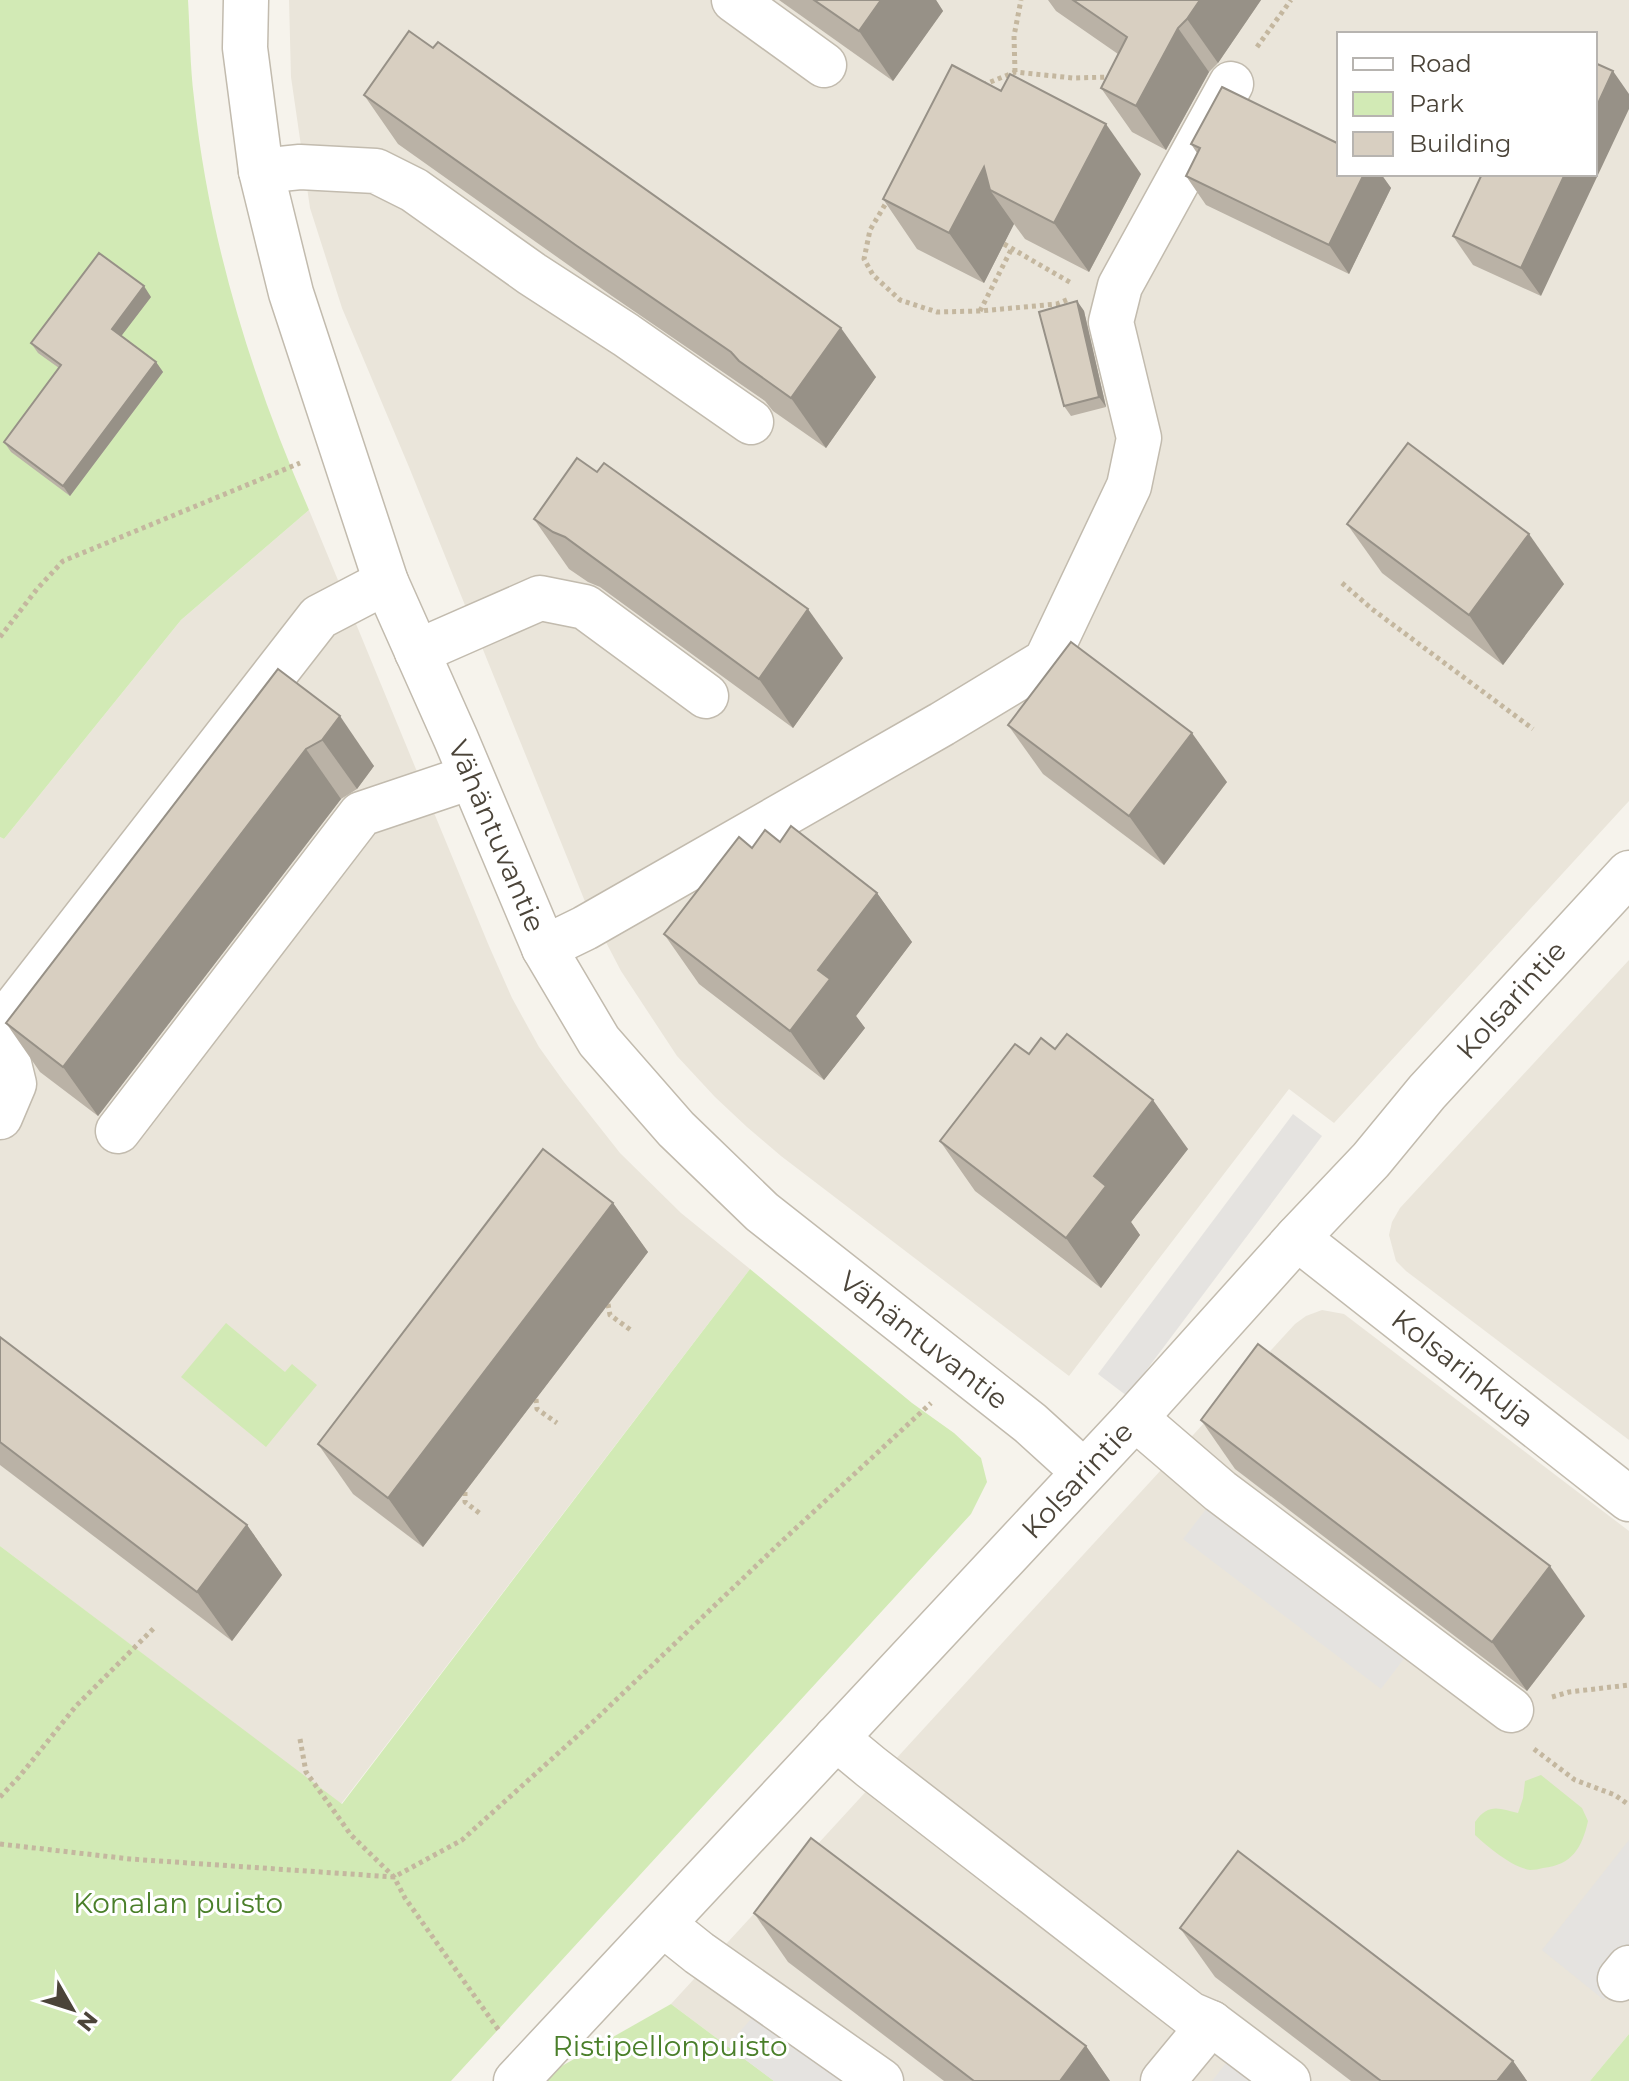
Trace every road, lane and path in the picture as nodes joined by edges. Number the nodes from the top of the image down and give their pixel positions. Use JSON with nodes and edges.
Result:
{"nodes":[{"id":1,"x":246,"y":0,"type":"edge"},
{"id":2,"x":734,"y":0,"type":"edge"},
{"id":3,"x":1021,"y":0,"type":"edge"},
{"id":4,"x":1291,"y":0,"type":"edge"},
{"id":5,"x":824,"y":65,"type":"edge"},
{"id":6,"x":1122,"y":71,"type":"edge"},
{"id":7,"x":1015,"y":72,"type":"junction"},
{"id":8,"x":1231,"y":84,"type":"joint"},
{"id":9,"x":973,"y":90,"type":"edge"},
{"id":10,"x":261,"y":171,"type":"junction"},
{"id":11,"x":893,"y":192,"type":"edge"},
{"id":12,"x":1004,"y":244,"type":"edge"},
{"id":13,"x":1012,"y":248,"type":"junction"},
{"id":14,"x":1104,"y":289,"type":"junction"},
{"id":15,"x":980,"y":311,"type":"junction"},
{"id":16,"x":751,"y":422,"type":"edge"},
{"id":17,"x":294,"y":465,"type":"dead end"},
{"id":18,"x":386,"y":582,"type":"junction"},
{"id":19,"x":1342,"y":583,"type":"dead end"},
{"id":20,"x":0,"y":637,"type":"edge"},
{"id":21,"x":417,"y":652,"type":"junction"},
{"id":22,"x":706,"y":696,"type":"edge"},
{"id":23,"x":1533,"y":729,"type":"dead end"},
{"id":24,"x":471,"y":777,"type":"junction"},
{"id":25,"x":1629,"y":873,"type":"edge"},
{"id":26,"x":544,"y":948,"type":"junction"},
{"id":27,"x":0,"y":1027,"type":"edge"},
{"id":28,"x":0,"y":1117,"type":"edge"},
{"id":29,"x":118,"y":1131,"type":"dead end"},
{"id":30,"x":1297,"y":1238,"type":"junction"},
{"id":31,"x":608,"y":1304,"type":"dead end"},
{"id":32,"x":632,"y":1331,"type":"dead end"},
{"id":33,"x":961,"y":1370,"type":"junction"},
{"id":34,"x":536,"y":1399,"type":"dead end"},
{"id":35,"x":1135,"y":1418,"type":"junction"},
{"id":36,"x":557,"y":1423,"type":"dead end"},
{"id":37,"x":1084,"y":1472,"type":"junction"},
{"id":38,"x":465,"y":1492,"type":"dead end"},
{"id":39,"x":1629,"y":1499,"type":"edge"},
{"id":40,"x":482,"y":1515,"type":"dead end"},
{"id":41,"x":154,"y":1628,"type":"dead end"},
{"id":42,"x":1629,"y":1685,"type":"edge"},
{"id":43,"x":1511,"y":1710,"type":"junction"},
{"id":44,"x":836,"y":1738,"type":"junction"},
{"id":45,"x":300,"y":1739,"type":"dead end"},
{"id":46,"x":0,"y":1797,"type":"edge"},
{"id":47,"x":1629,"y":1805,"type":"edge"},
{"id":48,"x":0,"y":1844,"type":"edge"},
{"id":49,"x":394,"y":1877,"type":"junction"},
{"id":50,"x":664,"y":1925,"type":"junction"},
{"id":51,"x":1211,"y":2023,"type":"junction"},
{"id":52,"x":511,"y":2061,"type":"edge"},
{"id":53,"x":881,"y":2081,"type":"edge"},
{"id":54,"x":1163,"y":2081,"type":"edge"},
{"id":55,"x":1288,"y":2081,"type":"edge"}],
"edges":[{"from":1,"to":10,"type":"street","name":"Vähäntuvantie"},
{"from":2,"to":5,"type":"street"},
{"from":3,"to":7,"type":"path"},
{"from":4,"to":8,"type":"path"},
{"from":6,"to":7,"type":"path"},
{"from":7,"to":9,"type":"path"},
{"from":8,"to":14,"type":"street"},
{"from":10,"to":16,"type":"street"},
{"from":10,"to":18,"type":"street","name":"Vähäntuvantie"},
{"from":11,"to":15,"type":"path"},
{"from":12,"to":13,"type":"path"},
{"from":13,"to":14,"type":"path"},
{"from":13,"to":15,"type":"path"},
{"from":14,"to":15,"type":"path"},
{"from":14,"to":26,"type":"street"},
{"from":17,"to":20,"type":"path"},
{"from":18,"to":21,"type":"street","name":"Vähäntuvantie"},
{"from":18,"to":27,"type":"street"},
{"from":19,"to":23,"type":"path"},
{"from":21,"to":22,"type":"street"},
{"from":21,"to":24,"type":"street","name":"Vähäntuvantie"},
{"from":24,"to":26,"type":"street","name":"Vähäntuvantie"},
{"from":24,"to":29,"type":"street"},
{"from":25,"to":30,"type":"street","name":"Kolsarintie"},
{"from":26,"to":33,"type":"street","name":"Vähäntuvantie"},
{"from":27,"to":28,"type":"street"},
{"from":30,"to":35,"type":"street","name":"Kolsarintie"},
{"from":30,"to":39,"type":"street","name":"Kolsarinkuja"},
{"from":31,"to":32,"type":"path"},
{"from":33,"to":37,"type":"street","name":"Vähäntuvantie"},
{"from":33,"to":49,"type":"path"},
{"from":34,"to":36,"type":"path"},
{"from":35,"to":37,"type":"street","name":"Kolsarintie"},
{"from":35,"to":43,"type":"street"},
{"from":37,"to":44,"type":"street","name":"Kolsarintie"},
{"from":38,"to":40,"type":"path"},
{"from":41,"to":46,"type":"path"},
{"from":42,"to":43,"type":"path"},
{"from":43,"to":47,"type":"path"},
{"from":44,"to":50,"type":"street","name":"Kolsarintie"},
{"from":44,"to":51,"type":"street"},
{"from":45,"to":49,"type":"path"},
{"from":48,"to":49,"type":"path"},
{"from":49,"to":52,"type":"path"},
{"from":50,"to":52,"type":"street","name":"Kolsarintie"},
{"from":50,"to":53,"type":"street"},
{"from":51,"to":54,"type":"street"},
{"from":51,"to":55,"type":"street"}]}
